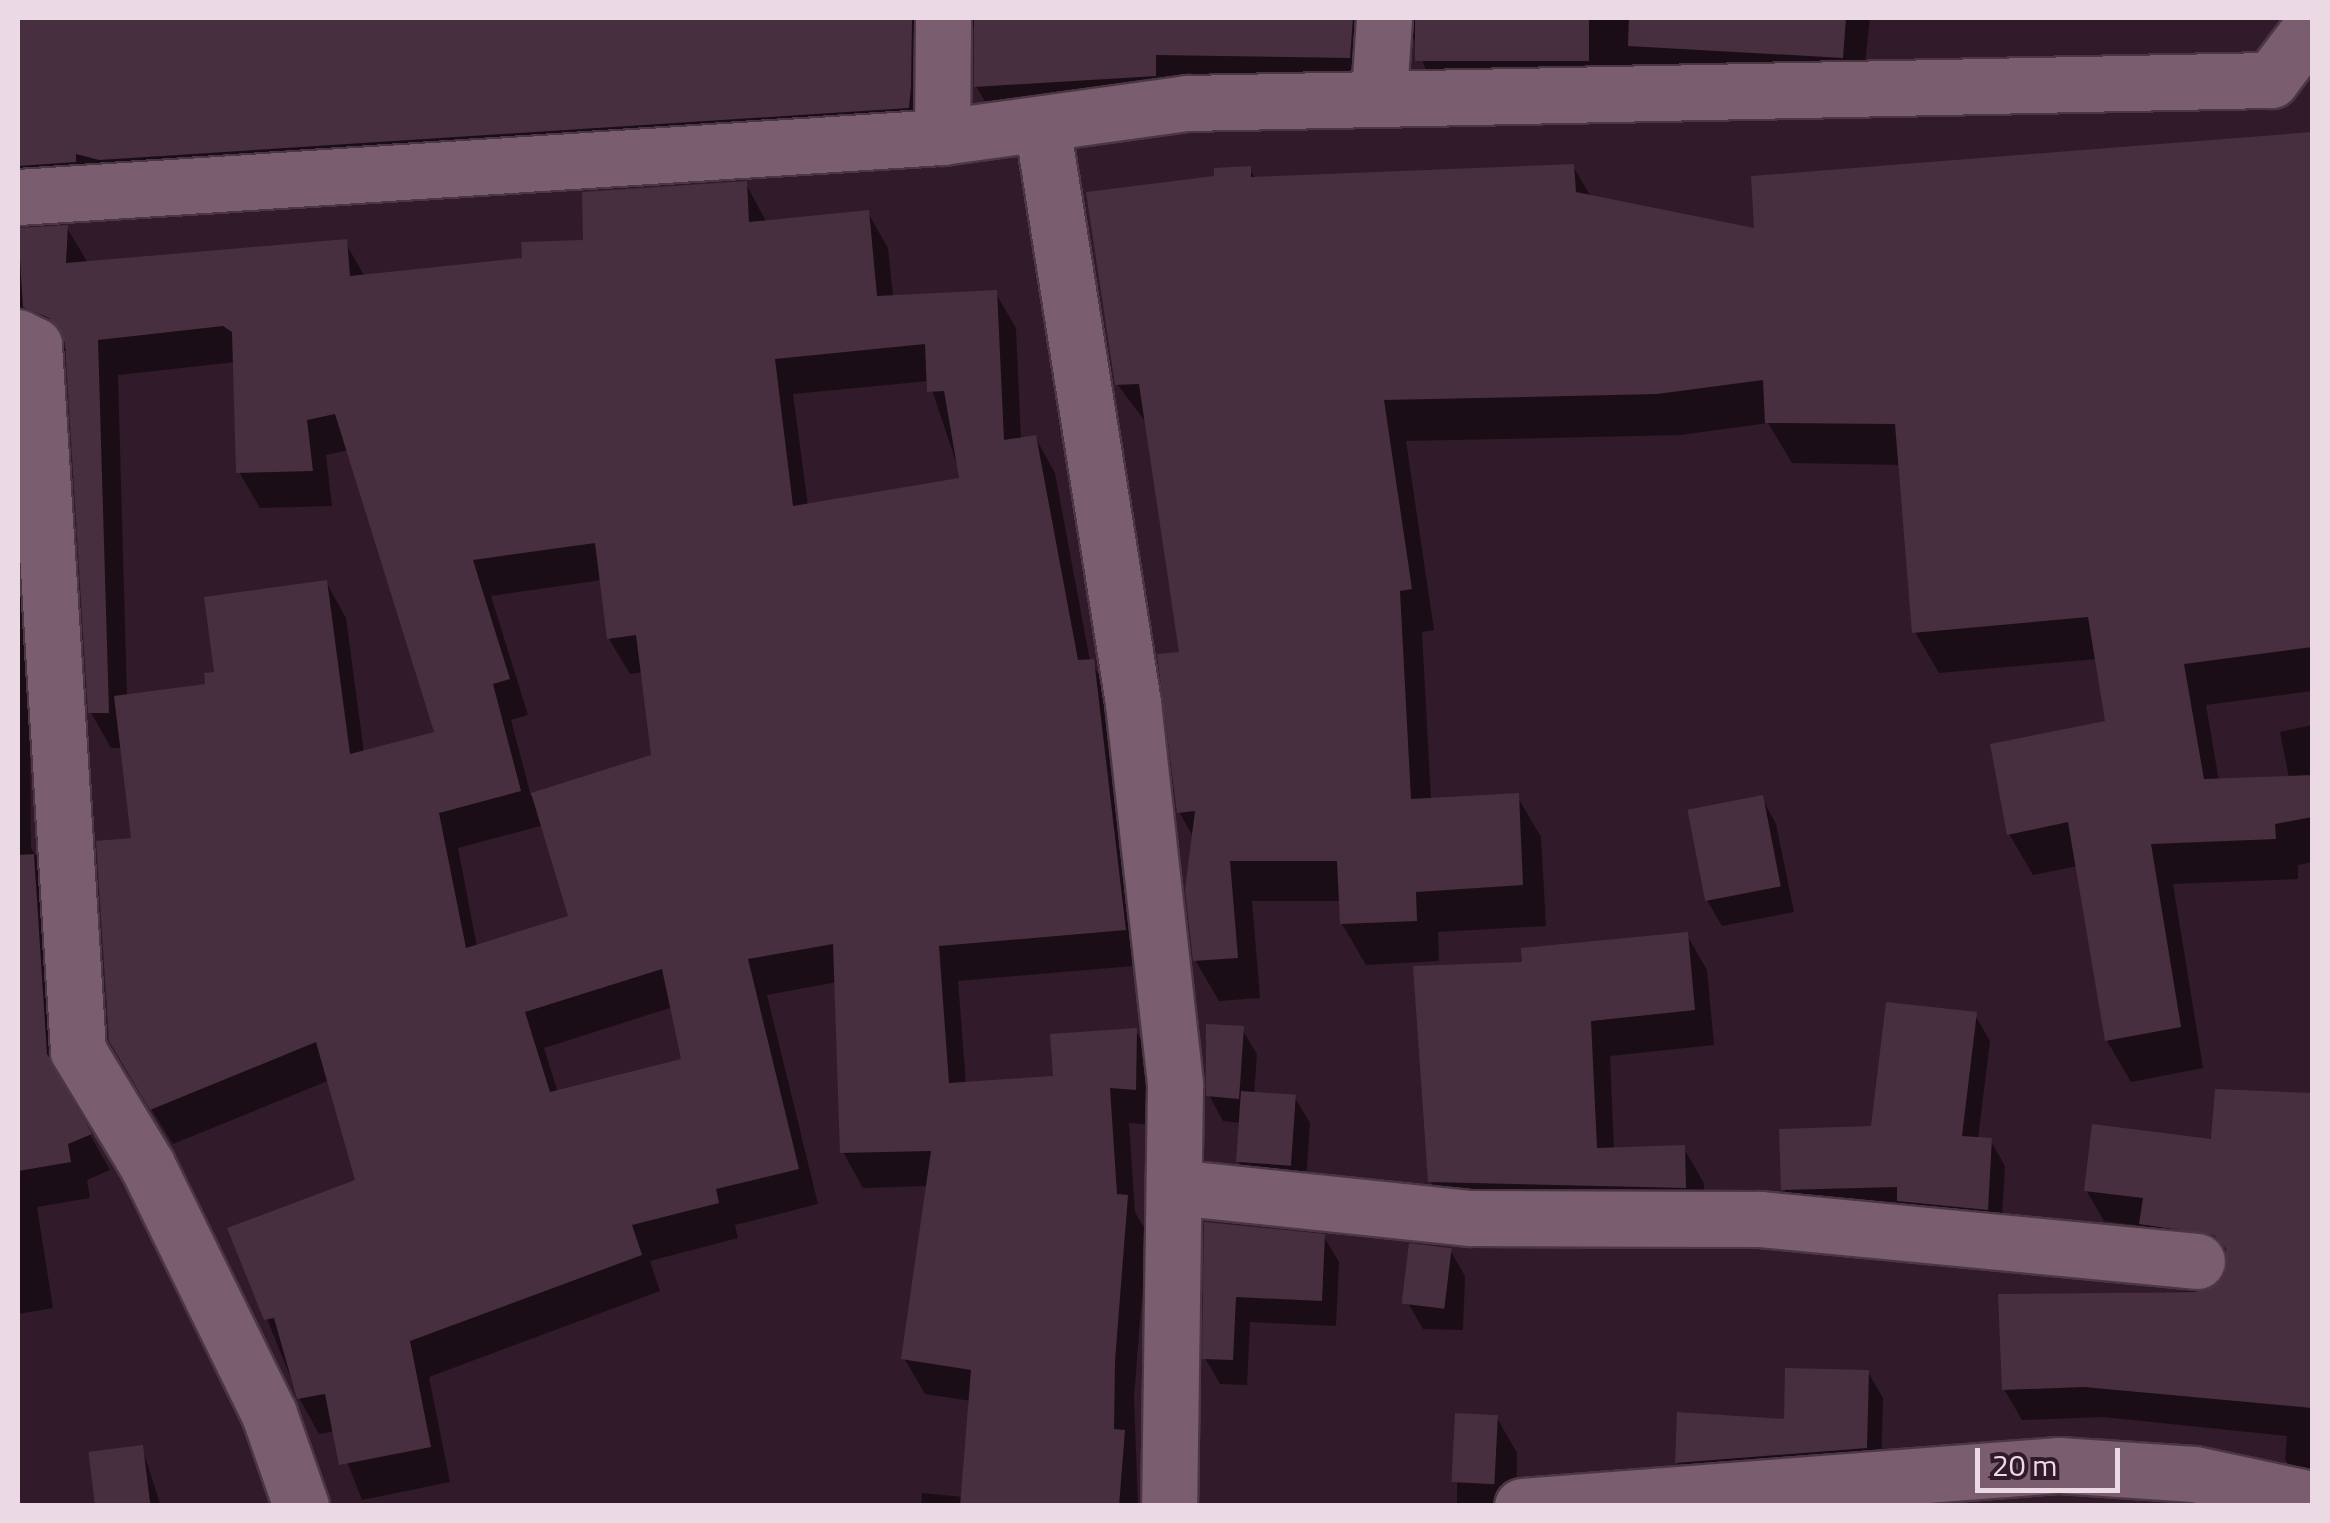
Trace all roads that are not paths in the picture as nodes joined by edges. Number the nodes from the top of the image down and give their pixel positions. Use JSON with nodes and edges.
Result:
{"nodes":[{"id":1,"x":943,"y":18,"type":"edge"},
{"id":2,"x":1384,"y":18,"type":"edge"},
{"id":3,"x":2312,"y":26,"type":"edge"},
{"id":4,"x":1379,"y":94,"type":"junction"},
{"id":5,"x":1042,"y":125,"type":"junction"},
{"id":6,"x":942,"y":137,"type":"junction"},
{"id":7,"x":18,"y":197,"type":"edge"},
{"id":8,"x":18,"y":337,"type":"edge"},
{"id":9,"x":1174,"y":1187,"type":"junction"},
{"id":10,"x":2198,"y":1261,"type":"dead end"},
{"id":11,"x":2312,"y":1499,"type":"edge"},
{"id":12,"x":300,"y":1506,"type":"edge"},
{"id":13,"x":1169,"y":1506,"type":"edge"},
{"id":14,"x":1522,"y":1506,"type":"edge"}],
"edges":[{"from":1,"to":6,"type":"street"},
{"from":2,"to":4,"type":"street"},
{"from":3,"to":4,"type":"street"},
{"from":4,"to":5,"type":"street"},
{"from":5,"to":6,"type":"street"},
{"from":5,"to":9,"type":"street"},
{"from":6,"to":7,"type":"street"},
{"from":8,"to":12,"type":"street"},
{"from":9,"to":10,"type":"street"},
{"from":9,"to":13,"type":"street"},
{"from":11,"to":14,"type":"street"}]}
